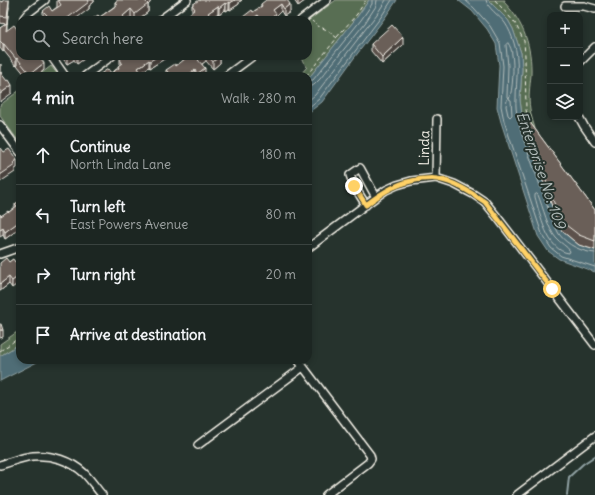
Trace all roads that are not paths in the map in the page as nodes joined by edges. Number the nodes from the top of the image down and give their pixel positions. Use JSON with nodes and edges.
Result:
{"nodes":[{"id":1,"x":45,"y":0,"type":"edge"},
{"id":2,"x":187,"y":0,"type":"edge"},
{"id":3,"x":327,"y":0,"type":"edge"},
{"id":4,"x":565,"y":6,"type":"dead end"},
{"id":5,"x":595,"y":10,"type":"edge"},
{"id":6,"x":26,"y":16,"type":"edge"},
{"id":7,"x":165,"y":16,"type":"edge"},
{"id":8,"x":306,"y":16,"type":"edge"},
{"id":9,"x":595,"y":46,"type":"edge"},
{"id":10,"x":583,"y":59,"type":"edge"},
{"id":11,"x":54,"y":60,"type":"edge"},
{"id":12,"x":107,"y":60,"type":"edge"},
{"id":13,"x":248,"y":60,"type":"edge"},
{"id":14,"x":63,"y":72,"type":"edge"},
{"id":15,"x":90,"y":72,"type":"edge"},
{"id":16,"x":231,"y":72,"type":"edge"},
{"id":17,"x":437,"y":119,"type":"dead end"},
{"id":18,"x":581,"y":120,"type":"edge"},
{"id":19,"x":0,"y":125,"type":"edge"},
{"id":20,"x":3,"y":136,"type":"edge"},
{"id":21,"x":595,"y":142,"type":"edge"},
{"id":22,"x":16,"y":148,"type":"edge"},
{"id":23,"x":436,"y":178,"type":"junction"},
{"id":24,"x":376,"y":197,"type":"junction"},
{"id":25,"x":366,"y":205,"type":"junction"},
{"id":26,"x":312,"y":245,"type":"edge"},
{"id":27,"x":16,"y":248,"type":"edge"},
{"id":28,"x":0,"y":254,"type":"edge"},
{"id":29,"x":595,"y":345,"type":"edge"},
{"id":30,"x":301,"y":364,"type":"edge"},
{"id":31,"x":303,"y":367,"type":"junction"},
{"id":32,"x":595,"y":436,"type":"edge"},
{"id":33,"x":198,"y":445,"type":"dead end"},
{"id":34,"x":0,"y":465,"type":"edge"},
{"id":35,"x":331,"y":494,"type":"edge"},
{"id":36,"x":102,"y":495,"type":"edge"},
{"id":37,"x":517,"y":495,"type":"edge"}],
"edges":[{"from":1,"to":6,"type":"street"},
{"from":2,"to":7,"type":"street"},
{"from":3,"to":8,"type":"street"},
{"from":4,"to":5,"type":"street"},
{"from":9,"to":10,"type":"street"},
{"from":11,"to":14,"type":"street"},
{"from":12,"to":15,"type":"street"},
{"from":13,"to":16,"type":"street"},
{"from":17,"to":23,"type":"street","name":"Linda"},
{"from":18,"to":21,"type":"street"},
{"from":19,"to":20,"type":"street"},
{"from":20,"to":22,"type":"street"},
{"from":23,"to":24,"type":"street"},
{"from":23,"to":29,"type":"street"},
{"from":24,"to":25,"type":"street"},
{"from":24,"to":25,"type":"street"},
{"from":25,"to":26,"type":"street"},
{"from":27,"to":28,"type":"street"},
{"from":30,"to":31,"type":"street"},
{"from":31,"to":33,"type":"street"},
{"from":31,"to":35,"type":"street"},
{"from":32,"to":37,"type":"street"},
{"from":34,"to":36,"type":"street"}]}
